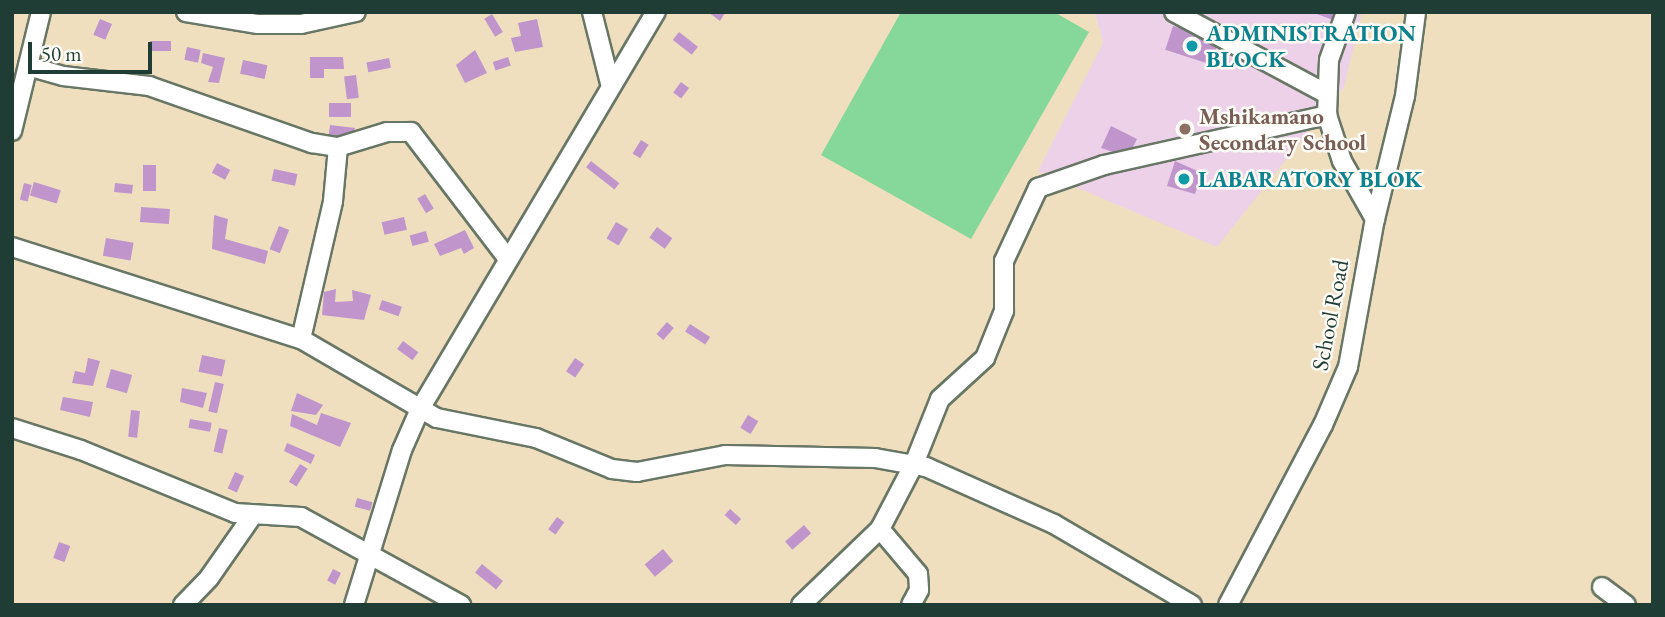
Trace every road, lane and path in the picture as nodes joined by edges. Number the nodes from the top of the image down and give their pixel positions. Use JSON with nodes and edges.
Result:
{"nodes":[{"id":1,"x":41,"y":12,"type":"edge"},
{"id":2,"x":186,"y":12,"type":"edge"},
{"id":3,"x":355,"y":12,"type":"edge"},
{"id":4,"x":592,"y":12,"type":"edge"},
{"id":5,"x":656,"y":12,"type":"edge"},
{"id":6,"x":1174,"y":12,"type":"edge"},
{"id":7,"x":1346,"y":12,"type":"edge"},
{"id":8,"x":1416,"y":12,"type":"edge"},
{"id":9,"x":302,"y":18,"type":"edge"},
{"id":10,"x":23,"y":59,"type":"edge"},
{"id":11,"x":610,"y":83,"type":"junction"},
{"id":12,"x":1327,"y":94,"type":"junction"},
{"id":13,"x":1328,"y":115,"type":"junction"},
{"id":14,"x":12,"y":131,"type":"edge"},
{"id":15,"x":338,"y":147,"type":"junction"},
{"id":16,"x":1375,"y":219,"type":"junction"},
{"id":17,"x":12,"y":247,"type":"edge"},
{"id":18,"x":508,"y":259,"type":"junction"},
{"id":19,"x":301,"y":339,"type":"junction"},
{"id":20,"x":420,"y":409,"type":"junction"},
{"id":21,"x":12,"y":428,"type":"edge"},
{"id":22,"x":915,"y":464,"type":"junction"},
{"id":23,"x":253,"y":515,"type":"junction"},
{"id":24,"x":880,"y":529,"type":"junction"},
{"id":25,"x":369,"y":554,"type":"junction"},
{"id":26,"x":1602,"y":587,"type":"dead end"},
{"id":27,"x":183,"y":605,"type":"edge"},
{"id":28,"x":354,"y":605,"type":"edge"},
{"id":29,"x":461,"y":605,"type":"edge"},
{"id":30,"x":801,"y":605,"type":"edge"},
{"id":31,"x":911,"y":605,"type":"edge"},
{"id":32,"x":1192,"y":605,"type":"edge"},
{"id":33,"x":1228,"y":605,"type":"edge"},
{"id":34,"x":1626,"y":605,"type":"edge"}],
"edges":[{"from":1,"to":10,"type":"street"},
{"from":2,"to":9,"type":"street"},
{"from":3,"to":9,"type":"street"},
{"from":4,"to":11,"type":"street"},
{"from":5,"to":11,"type":"street"},
{"from":6,"to":12,"type":"street"},
{"from":7,"to":12,"type":"street"},
{"from":8,"to":16,"type":"street","name":"School Road"},
{"from":10,"to":14,"type":"street"},
{"from":10,"to":15,"type":"street"},
{"from":11,"to":18,"type":"street"},
{"from":12,"to":13,"type":"street"},
{"from":13,"to":16,"type":"street"},
{"from":13,"to":22,"type":"street"},
{"from":15,"to":18,"type":"street"},
{"from":15,"to":19,"type":"street"},
{"from":16,"to":33,"type":"street","name":"School Road"},
{"from":17,"to":19,"type":"street"},
{"from":18,"to":20,"type":"street"},
{"from":19,"to":20,"type":"street"},
{"from":20,"to":22,"type":"street"},
{"from":20,"to":25,"type":"street"},
{"from":21,"to":23,"type":"street"},
{"from":22,"to":24,"type":"street"},
{"from":22,"to":32,"type":"street"},
{"from":23,"to":25,"type":"street"},
{"from":23,"to":27,"type":"street"},
{"from":24,"to":30,"type":"street"},
{"from":24,"to":31,"type":"street"},
{"from":25,"to":28,"type":"street"},
{"from":25,"to":29,"type":"street"},
{"from":26,"to":34,"type":"street"}]}
